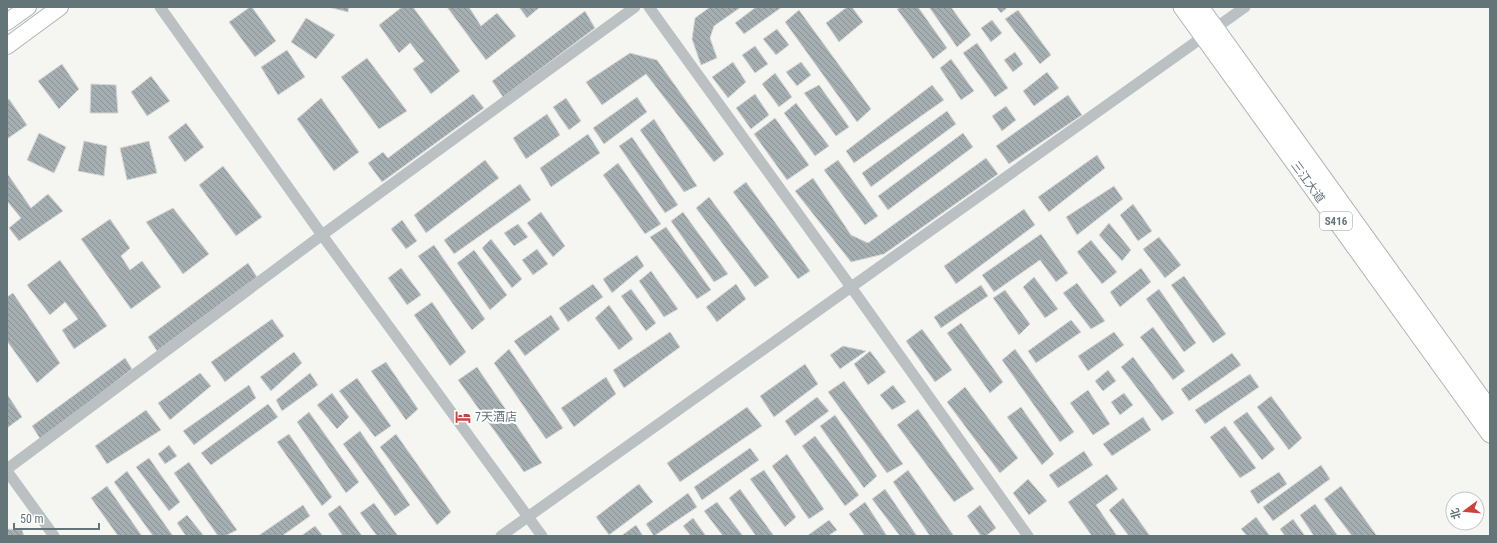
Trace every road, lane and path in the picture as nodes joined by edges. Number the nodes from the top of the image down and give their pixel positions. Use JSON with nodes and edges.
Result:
{"nodes":[{"id":1,"x":28,"y":7,"type":"edge"},
{"id":2,"x":60,"y":7,"type":"edge"},
{"id":3,"x":160,"y":7,"type":"edge"},
{"id":4,"x":634,"y":7,"type":"edge"},
{"id":5,"x":649,"y":7,"type":"edge"},
{"id":6,"x":1182,"y":7,"type":"edge"},
{"id":7,"x":1200,"y":7,"type":"edge"},
{"id":8,"x":1245,"y":7,"type":"edge"},
{"id":9,"x":7,"y":22,"type":"edge"},
{"id":10,"x":1209,"y":32,"type":"junction"},
{"id":11,"x":7,"y":46,"type":"edge"},
{"id":12,"x":322,"y":234,"type":"junction"},
{"id":13,"x":851,"y":287,"type":"junction"},
{"id":14,"x":1490,"y":410,"type":"edge"},
{"id":15,"x":1490,"y":434,"type":"edge"},
{"id":16,"x":7,"y":470,"type":"edge"},
{"id":17,"x":528,"y":517,"type":"junction"},
{"id":18,"x":54,"y":536,"type":"edge"},
{"id":19,"x":501,"y":536,"type":"edge"},
{"id":20,"x":542,"y":536,"type":"edge"},
{"id":21,"x":1028,"y":536,"type":"edge"}],
"edges":[{"from":1,"to":9,"type":"street"},
{"from":2,"to":11,"type":"street"},
{"from":3,"to":12,"type":"street"},
{"from":4,"to":12,"type":"street"},
{"from":5,"to":13,"type":"street"},
{"from":6,"to":10,"type":"main road","name":"三江大道","number":"S416"},
{"from":7,"to":10,"type":"main road","name":"三江大道","number":"S416"},
{"from":8,"to":10,"type":"street"},
{"from":10,"to":13,"type":"street"},
{"from":10,"to":14,"type":"main road","name":"三江大道","number":"S416"},
{"from":10,"to":15,"type":"main road","name":"三江大道","number":"S416"},
{"from":12,"to":16,"type":"street"},
{"from":12,"to":17,"type":"street"},
{"from":13,"to":17,"type":"street"},
{"from":13,"to":21,"type":"street"},
{"from":16,"to":18,"type":"street"},
{"from":17,"to":19,"type":"street"},
{"from":17,"to":20,"type":"street"}]}
